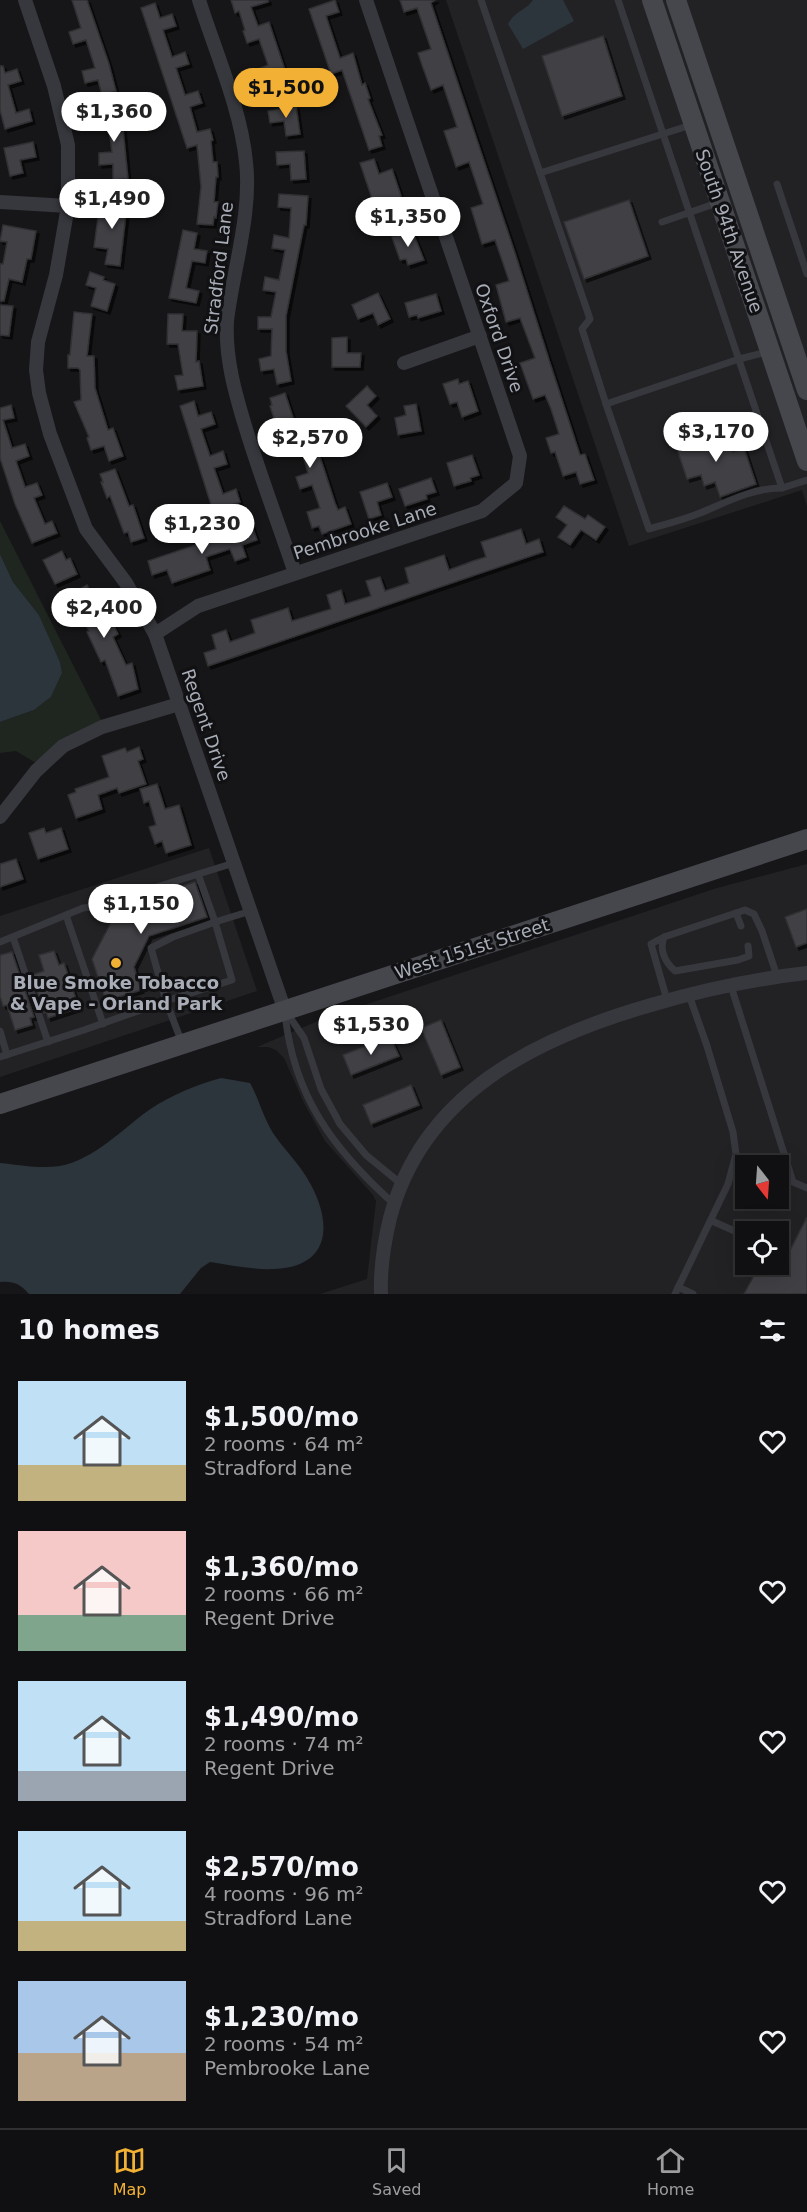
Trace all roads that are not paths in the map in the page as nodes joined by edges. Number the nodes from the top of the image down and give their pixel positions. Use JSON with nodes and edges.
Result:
{"nodes":[{"id":1,"x":25,"y":0,"type":"edge"},
{"id":2,"x":199,"y":0,"type":"edge"},
{"id":3,"x":366,"y":0,"type":"edge"},
{"id":4,"x":481,"y":0,"type":"edge"},
{"id":5,"x":618,"y":0,"type":"edge"},
{"id":6,"x":652,"y":0,"type":"edge"},
{"id":7,"x":676,"y":0,"type":"edge"},
{"id":8,"x":694,"y":124,"type":"junction"},
{"id":9,"x":663,"y":134,"type":"junction"},
{"id":10,"x":540,"y":173,"type":"junction"},
{"id":11,"x":777,"y":184,"type":"dead end"},
{"id":12,"x":0,"y":202,"type":"edge"},
{"id":13,"x":720,"y":202,"type":"junction"},
{"id":14,"x":68,"y":206,"type":"junction"},
{"id":15,"x":689,"y":213,"type":"junction"},
{"id":16,"x":662,"y":222,"type":"dead end"},
{"id":17,"x":807,"y":274,"type":"edge"},
{"id":18,"x":480,"y":336,"type":"junction"},
{"id":19,"x":770,"y":351,"type":"junction"},
{"id":20,"x":739,"y":360,"type":"junction"},
{"id":21,"x":404,"y":363,"type":"dead end"},
{"id":22,"x":807,"y":390,"type":"edge"},
{"id":23,"x":606,"y":404,"type":"junction"},
{"id":24,"x":807,"y":461,"type":"edge"},
{"id":25,"x":807,"y":480,"type":"edge"},
{"id":26,"x":516,"y":483,"type":"joint"},
{"id":27,"x":782,"y":488,"type":"junction"},
{"id":28,"x":296,"y":573,"type":"junction"},
{"id":29,"x":155,"y":634,"type":"junction"},
{"id":30,"x":179,"y":704,"type":"junction"},
{"id":31,"x":0,"y":817,"type":"edge"},
{"id":32,"x":807,"y":839,"type":"edge"},
{"id":33,"x":234,"y":863,"type":"junction"},
{"id":34,"x":198,"y":874,"type":"junction"},
{"id":35,"x":251,"y":911,"type":"junction"},
{"id":36,"x":736,"y":913,"type":"junction"},
{"id":37,"x":66,"y":915,"type":"junction"},
{"id":38,"x":215,"y":922,"type":"junction"},
{"id":39,"x":741,"y":926,"type":"dead end"},
{"id":40,"x":13,"y":937,"type":"junction"},
{"id":41,"x":664,"y":937,"type":"junction"},
{"id":42,"x":0,"y":942,"type":"edge"},
{"id":43,"x":748,"y":946,"type":"dead end"},
{"id":44,"x":807,"y":973,"type":"edge"},
{"id":45,"x":777,"y":976,"type":"junction"},
{"id":46,"x":731,"y":986,"type":"junction"},
{"id":47,"x":689,"y":995,"type":"junction"},
{"id":48,"x":667,"y":1000,"type":"junction"},
{"id":49,"x":166,"y":1001,"type":"junction"},
{"id":50,"x":285,"y":1011,"type":"junction"},
{"id":51,"x":103,"y":1023,"type":"junction"},
{"id":52,"x":0,"y":1030,"type":"edge"},
{"id":53,"x":48,"y":1041,"type":"junction"},
{"id":54,"x":183,"y":1044,"type":"junction"},
{"id":55,"x":4,"y":1056,"type":"edge"},
{"id":56,"x":0,"y":1104,"type":"edge"},
{"id":57,"x":400,"y":1183,"type":"junction"},
{"id":58,"x":807,"y":1188,"type":"edge"},
{"id":59,"x":394,"y":1204,"type":"junction"},
{"id":60,"x":712,"y":1221,"type":"junction"},
{"id":61,"x":735,"y":1231,"type":"edge"},
{"id":62,"x":676,"y":1290,"type":"edge"},
{"id":63,"x":381,"y":1294,"type":"edge"},
{"id":64,"x":693,"y":1294,"type":"edge"}],
"edges":[{"from":1,"to":14,"type":"street","name":"Regent Drive"},
{"from":2,"to":28,"type":"street","name":"Stradford Lane"},
{"from":3,"to":18,"type":"street","name":"Oxford Drive"},
{"from":4,"to":10,"type":"lane"},
{"from":5,"to":9,"type":"lane"},
{"from":6,"to":8,"type":"street","name":"South 94th Avenue"},
{"from":7,"to":22,"type":"street","name":"South 94th Avenue"},
{"from":8,"to":9,"type":"lane"},
{"from":8,"to":13,"type":"street","name":"South 94th Avenue"},
{"from":9,"to":10,"type":"lane"},
{"from":9,"to":15,"type":"lane"},
{"from":10,"to":23,"type":"lane"},
{"from":11,"to":17,"type":"lane"},
{"from":12,"to":14,"type":"street"},
{"from":13,"to":15,"type":"lane"},
{"from":13,"to":19,"type":"street","name":"South 94th Avenue"},
{"from":14,"to":29,"type":"street","name":"Regent Drive"},
{"from":15,"to":16,"type":"lane"},
{"from":15,"to":20,"type":"lane"},
{"from":18,"to":21,"type":"street"},
{"from":18,"to":26,"type":"street","name":"Oxford Drive"},
{"from":19,"to":20,"type":"lane"},
{"from":19,"to":24,"type":"street","name":"South 94th Avenue"},
{"from":20,"to":23,"type":"lane"},
{"from":20,"to":27,"type":"lane"},
{"from":23,"to":27,"type":"lane"},
{"from":25,"to":27,"type":"lane"},
{"from":26,"to":28,"type":"street","name":"Pembrooke Lane"},
{"from":28,"to":29,"type":"street","name":"Pembrooke Lane"},
{"from":29,"to":30,"type":"street","name":"Regent Drive"},
{"from":30,"to":31,"type":"street"},
{"from":30,"to":33,"type":"street","name":"Regent Drive"},
{"from":32,"to":50,"type":"street","name":"West 151st Street"},
{"from":33,"to":34,"type":"lane"},
{"from":33,"to":35,"type":"street","name":"Regent Drive"},
{"from":34,"to":37,"type":"lane"},
{"from":34,"to":38,"type":"lane"},
{"from":35,"to":38,"type":"lane"},
{"from":35,"to":50,"type":"street","name":"Regent Drive"},
{"from":36,"to":39,"type":"lane"},
{"from":36,"to":41,"type":"lane"},
{"from":36,"to":45,"type":"lane"},
{"from":37,"to":40,"type":"lane"},
{"from":37,"to":51,"type":"lane"},
{"from":38,"to":49,"type":"lane"},
{"from":38,"to":49,"type":"lane"},
{"from":40,"to":42,"type":"lane"},
{"from":40,"to":53,"type":"lane"},
{"from":41,"to":43,"type":"lane"},
{"from":41,"to":48,"type":"lane"},
{"from":44,"to":45,"type":"street"},
{"from":45,"to":46,"type":"street"},
{"from":46,"to":47,"type":"street"},
{"from":46,"to":58,"type":"lane"},
{"from":47,"to":48,"type":"street"},
{"from":47,"to":60,"type":"lane"},
{"from":48,"to":57,"type":"street"},
{"from":49,"to":51,"type":"lane"},
{"from":49,"to":54,"type":"lane"},
{"from":50,"to":54,"type":"street","name":"West 151st Street"},
{"from":50,"to":57,"type":"lane"},
{"from":50,"to":59,"type":"lane","name":"Regent Drive"},
{"from":51,"to":53,"type":"lane"},
{"from":52,"to":55,"type":"lane"},
{"from":53,"to":55,"type":"lane"},
{"from":54,"to":56,"type":"street","name":"West 151st Street"},
{"from":57,"to":59,"type":"street"},
{"from":59,"to":63,"type":"street"},
{"from":60,"to":61,"type":"lane"},
{"from":60,"to":62,"type":"lane"},
{"from":62,"to":64,"type":"lane"}]}
